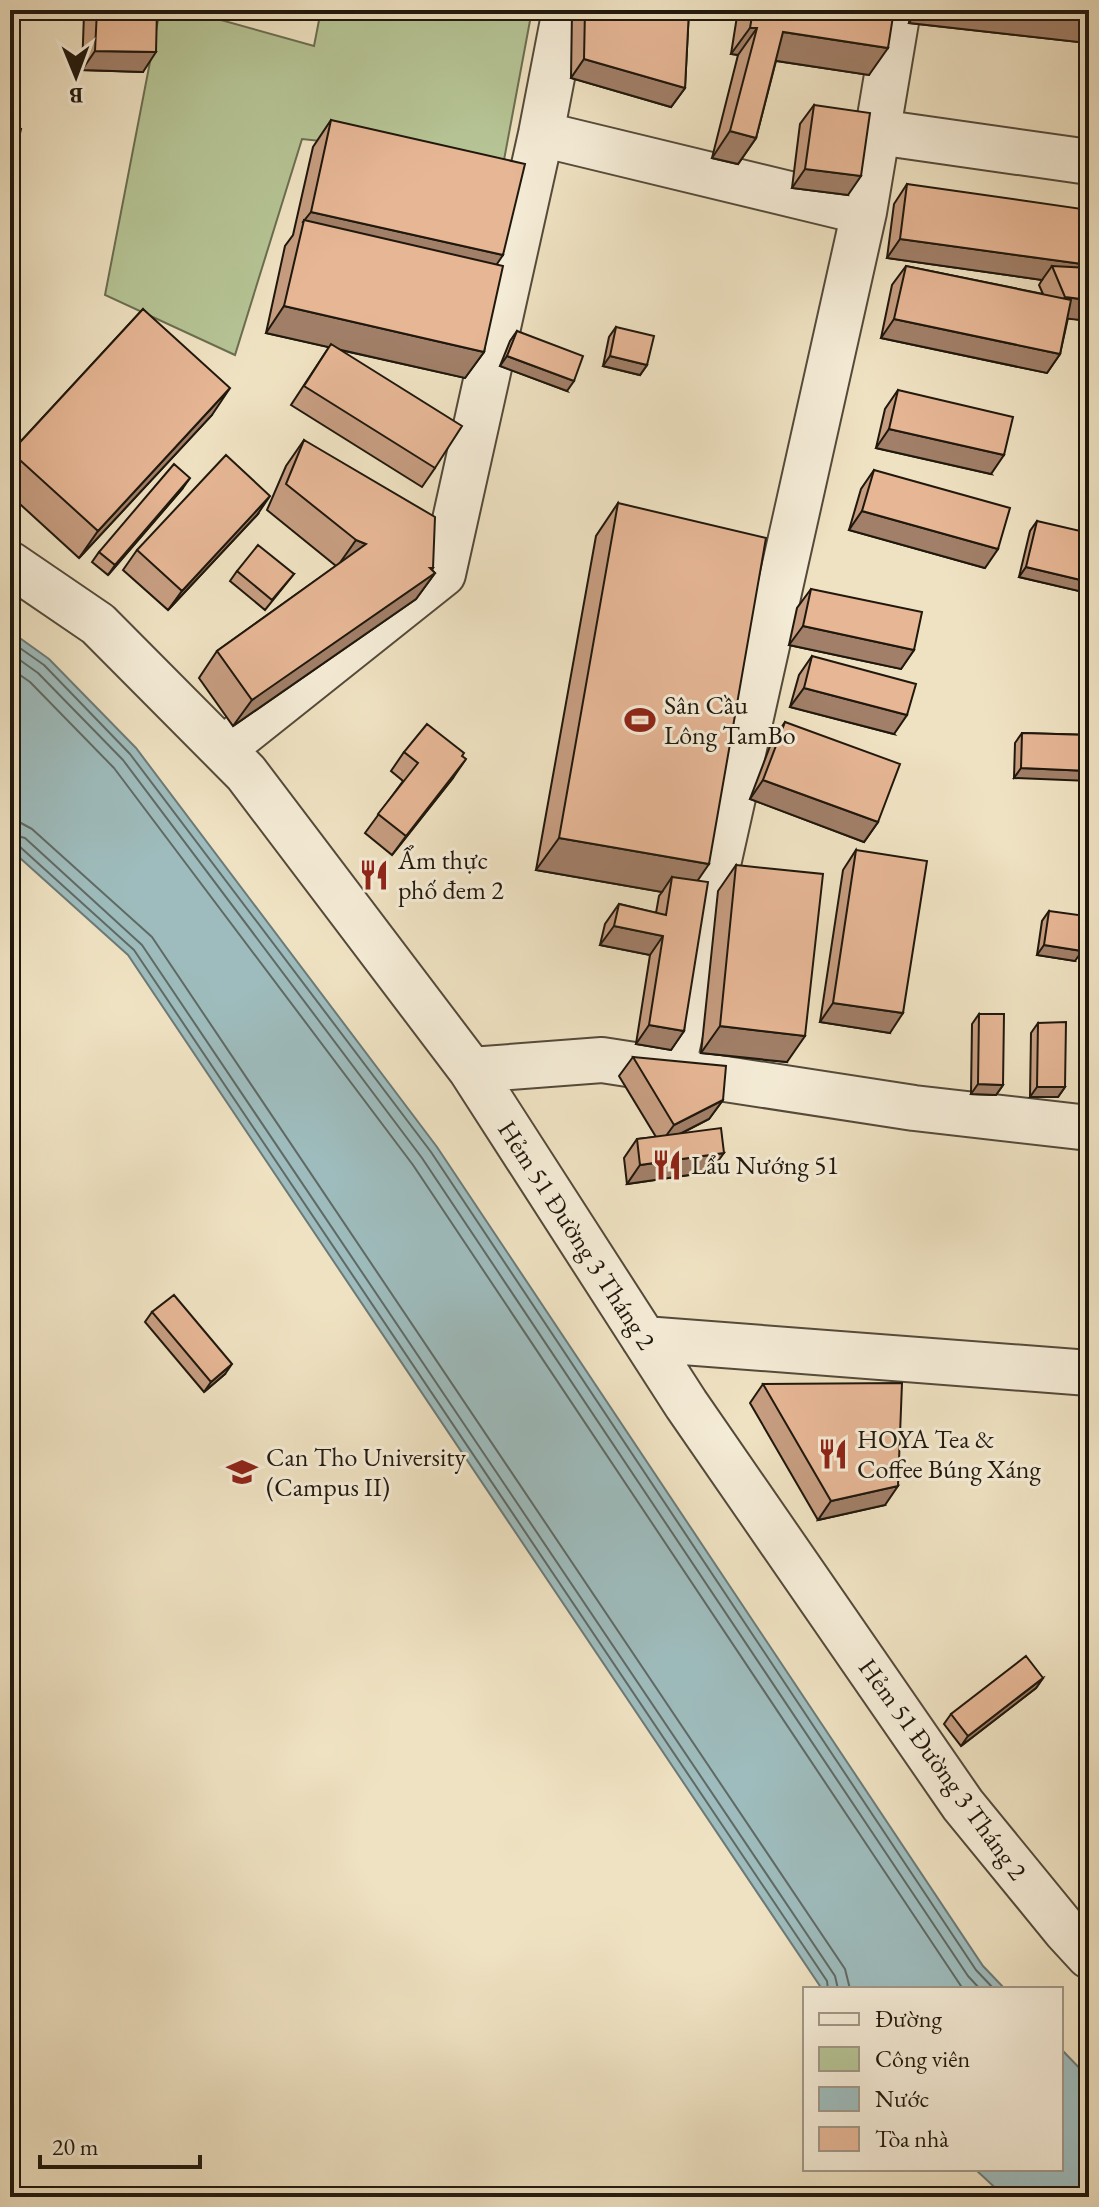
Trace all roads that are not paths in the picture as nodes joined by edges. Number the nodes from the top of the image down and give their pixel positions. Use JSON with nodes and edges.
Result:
{"nodes":[{"id":1,"x":565,"y":10,"type":"edge"},
{"id":2,"x":898,"y":10,"type":"edge"},
{"id":3,"x":878,"y":132,"type":"junction"},
{"id":4,"x":541,"y":134,"type":"junction"},
{"id":5,"x":1089,"y":162,"type":"edge"},
{"id":6,"x":864,"y":212,"type":"junction"},
{"id":7,"x":10,"y":564,"type":"edge"},
{"id":8,"x":223,"y":749,"type":"junction"},
{"id":9,"x":471,"y":1070,"type":"junction"},
{"id":10,"x":672,"y":1070,"type":"junction"},
{"id":11,"x":1089,"y":1128,"type":"edge"},
{"id":12,"x":644,"y":1339,"type":"junction"},
{"id":13,"x":1089,"y":1373,"type":"edge"},
{"id":14,"x":1089,"y":1956,"type":"edge"}],
"edges":[{"from":1,"to":4,"type":"street"},
{"from":2,"to":3,"type":"street"},
{"from":3,"to":5,"type":"street"},
{"from":3,"to":6,"type":"street"},
{"from":4,"to":6,"type":"street"},
{"from":4,"to":8,"type":"street"},
{"from":6,"to":10,"type":"street"},
{"from":7,"to":8,"type":"street","name":"Hẻm 51 Đường 3 Tháng 2"},
{"from":8,"to":9,"type":"street","name":"Hẻm 51 Đường 3 Tháng 2"},
{"from":9,"to":10,"type":"street"},
{"from":9,"to":12,"type":"street","name":"Hẻm 51 Đường 3 Tháng 2"},
{"from":10,"to":11,"type":"street"},
{"from":12,"to":13,"type":"street"},
{"from":12,"to":14,"type":"street","name":"Hẻm 51 Đường 3 Tháng 2"}]}
